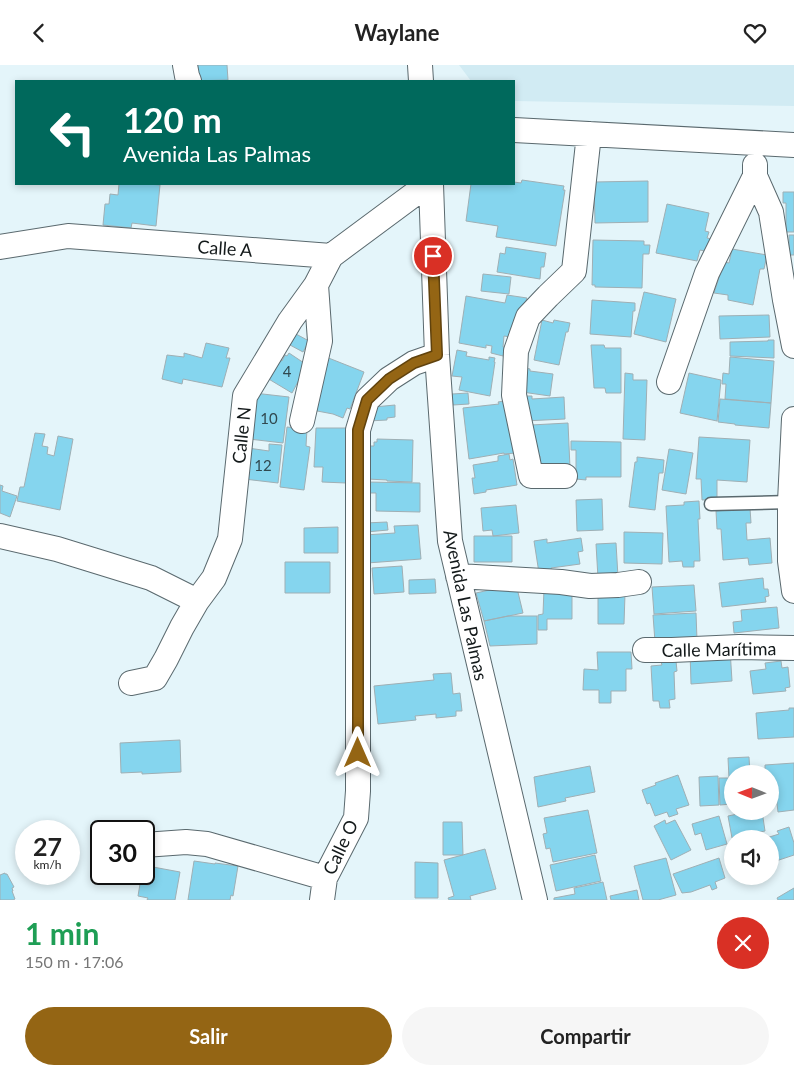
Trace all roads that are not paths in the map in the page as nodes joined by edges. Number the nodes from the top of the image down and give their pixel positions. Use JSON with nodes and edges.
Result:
{"nodes":[{"id":1,"x":185,"y":65,"type":"edge"},
{"id":2,"x":420,"y":65,"type":"edge"},
{"id":3,"x":189,"y":80,"type":"edge"},
{"id":4,"x":422,"y":80,"type":"edge"},
{"id":5,"x":515,"y":130,"type":"edge"},
{"id":6,"x":589,"y":134,"type":"junction"},
{"id":7,"x":756,"y":143,"type":"junction"},
{"id":8,"x":794,"y":145,"type":"edge"},
{"id":9,"x":755,"y":176,"type":"junction"},
{"id":10,"x":428,"y":185,"type":"edge"},
{"id":11,"x":429,"y":185,"type":"edge"},
{"id":12,"x":0,"y":247,"type":"edge"},
{"id":13,"x":331,"y":256,"type":"junction"},
{"id":14,"x":316,"y":285,"type":"junction"},
{"id":15,"x":794,"y":346,"type":"edge"},
{"id":16,"x":437,"y":355,"type":"junction"},
{"id":17,"x":668,"y":382,"type":"dead end"},
{"id":18,"x":794,"y":419,"type":"edge"},
{"id":19,"x":302,"y":421,"type":"dead end"},
{"id":20,"x":566,"y":476,"type":"dead end"},
{"id":21,"x":790,"y":502,"type":"junction"},
{"id":22,"x":711,"y":504,"type":"dead end"},
{"id":23,"x":0,"y":536,"type":"edge"},
{"id":24,"x":458,"y":576,"type":"junction"},
{"id":25,"x":639,"y":582,"type":"dead end"},
{"id":26,"x":794,"y":591,"type":"edge"},
{"id":27,"x":197,"y":601,"type":"junction"},
{"id":28,"x":794,"y":648,"type":"edge"},
{"id":29,"x":644,"y":650,"type":"dead end"},
{"id":30,"x":131,"y":683,"type":"dead end"},
{"id":31,"x":155,"y":844,"type":"edge"},
{"id":32,"x":323,"y":889,"type":"edge"},
{"id":33,"x":535,"y":900,"type":"edge"}],
"edges":[{"from":1,"to":3,"type":"street"},
{"from":2,"to":4,"type":"street"},
{"from":5,"to":6,"type":"street"},
{"from":6,"to":7,"type":"street"},
{"from":6,"to":20,"type":"street"},
{"from":7,"to":8,"type":"street"},
{"from":7,"to":9,"type":"street"},
{"from":9,"to":15,"type":"street"},
{"from":9,"to":17,"type":"street"},
{"from":10,"to":13,"type":"street"},
{"from":11,"to":16,"type":"street","name":"Avenida Las Palmas"},
{"from":12,"to":13,"type":"street","name":"Calle A"},
{"from":13,"to":14,"type":"street","name":"Calle N"},
{"from":14,"to":19,"type":"street"},
{"from":14,"to":27,"type":"street","name":"Calle N"},
{"from":16,"to":24,"type":"street","name":"Avenida Las Palmas"},
{"from":16,"to":32,"type":"street","name":"Calle O"},
{"from":18,"to":21,"type":"street"},
{"from":21,"to":22,"type":"lane"},
{"from":21,"to":26,"type":"street"},
{"from":23,"to":27,"type":"street"},
{"from":24,"to":25,"type":"street"},
{"from":24,"to":33,"type":"street","name":"Avenida Las Palmas"},
{"from":27,"to":30,"type":"street","name":"Calle N"},
{"from":28,"to":29,"type":"street","name":"Calle Marítima"},
{"from":31,"to":32,"type":"street"}]}
